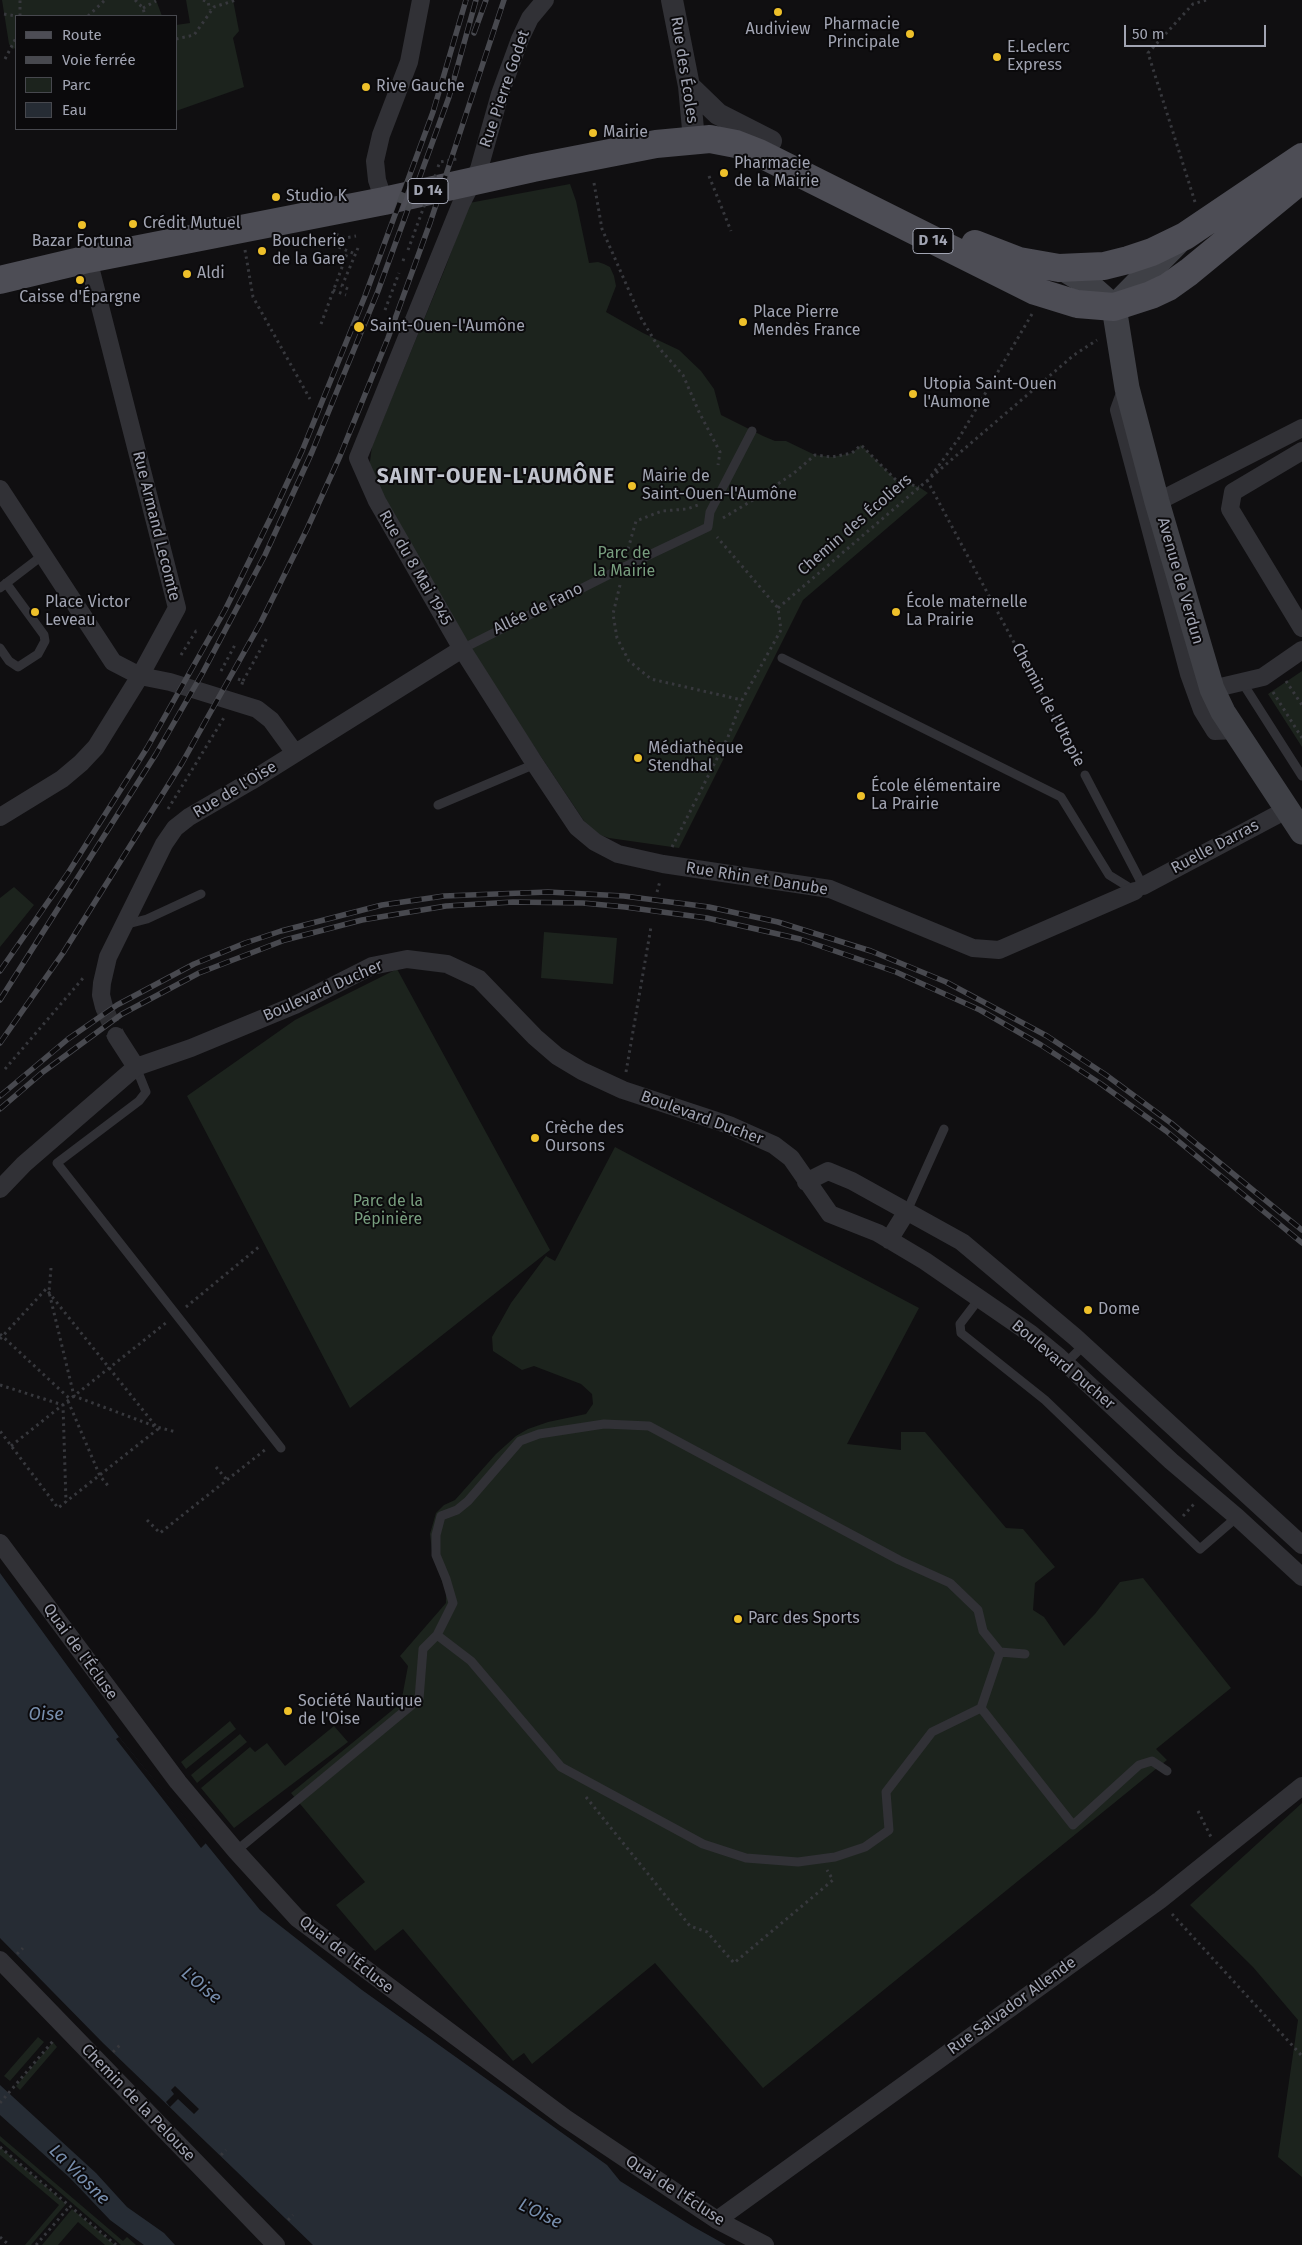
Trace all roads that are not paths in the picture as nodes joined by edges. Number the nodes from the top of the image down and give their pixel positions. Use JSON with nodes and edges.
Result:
{"nodes":[{"id":1,"x":421,"y":0,"type":"edge"},
{"id":2,"x":545,"y":0,"type":"edge"},
{"id":3,"x":672,"y":0,"type":"edge"},
{"id":4,"x":689,"y":86,"type":"junction"},
{"id":5,"x":702,"y":139,"type":"junction"},
{"id":6,"x":771,"y":141,"type":"junction"},
{"id":7,"x":1302,"y":157,"type":"edge"},
{"id":8,"x":1302,"y":179,"type":"edge"},
{"id":9,"x":473,"y":182,"type":"junction"},
{"id":10,"x":384,"y":201,"type":"junction"},
{"id":11,"x":1193,"y":230,"type":"junction"},
{"id":12,"x":0,"y":258,"type":"edge"},
{"id":13,"x":88,"y":259,"type":"junction"},
{"id":14,"x":1064,"y":269,"type":"junction"},
{"id":15,"x":40,"y":270,"type":"junction"},
{"id":16,"x":0,"y":280,"type":"edge"},
{"id":17,"x":1114,"y":307,"type":"junction"},
{"id":18,"x":1127,"y":388,"type":"junction"},
{"id":19,"x":1302,"y":428,"type":"edge"},
{"id":20,"x":752,"y":430,"type":"dead end"},
{"id":21,"x":1302,"y":451,"type":"edge"},
{"id":22,"x":0,"y":489,"type":"edge"},
{"id":23,"x":1157,"y":502,"type":"junction"},
{"id":24,"x":43,"y":554,"type":"junction"},
{"id":25,"x":3,"y":585,"type":"edge"},
{"id":26,"x":1302,"y":628,"type":"edge"},
{"id":27,"x":0,"y":648,"type":"edge"},
{"id":28,"x":462,"y":649,"type":"junction"},
{"id":29,"x":1302,"y":650,"type":"edge"},
{"id":30,"x":782,"y":658,"type":"dead end"},
{"id":31,"x":140,"y":676,"type":"junction"},
{"id":32,"x":1242,"y":682,"type":"junction"},
{"id":33,"x":1212,"y":689,"type":"junction"},
{"id":34,"x":1234,"y":730,"type":"junction"},
{"id":35,"x":295,"y":753,"type":"junction"},
{"id":36,"x":534,"y":764,"type":"junction"},
{"id":37,"x":1086,"y":775,"type":"road end"},
{"id":38,"x":1302,"y":776,"type":"edge"},
{"id":39,"x":438,"y":805,"type":"dead end"},
{"id":40,"x":1288,"y":809,"type":"junction"},
{"id":41,"x":0,"y":816,"type":"edge"},
{"id":42,"x":1302,"y":832,"type":"edge"},
{"id":43,"x":1139,"y":888,"type":"junction"},
{"id":44,"x":200,"y":894,"type":"dead end"},
{"id":45,"x":124,"y":925,"type":"junction"},
{"id":46,"x":104,"y":1007,"type":"tunnel mouth"},
{"id":47,"x":116,"y":1036,"type":"tunnel mouth"},
{"id":48,"x":136,"y":1066,"type":"junction"},
{"id":49,"x":944,"y":1129,"type":"dead end"},
{"id":50,"x":806,"y":1182,"type":"junction"},
{"id":51,"x":0,"y":1190,"type":"edge"},
{"id":52,"x":907,"y":1211,"type":"junction"},
{"id":53,"x":889,"y":1240,"type":"junction"},
{"id":54,"x":979,"y":1299,"type":"junction"},
{"id":55,"x":1084,"y":1345,"type":"junction"},
{"id":56,"x":1066,"y":1363,"type":"junction"},
{"id":57,"x":279,"y":1444,"type":"road end"},
{"id":58,"x":1237,"y":1517,"type":"junction"},
{"id":59,"x":0,"y":1544,"type":"edge"},
{"id":60,"x":1302,"y":1545,"type":"edge"},
{"id":61,"x":1302,"y":1577,"type":"edge"},
{"id":62,"x":437,"y":1636,"type":"junction"},
{"id":63,"x":1000,"y":1652,"type":"junction"},
{"id":64,"x":1025,"y":1654,"type":"dead end"},
{"id":65,"x":981,"y":1708,"type":"junction"},
{"id":66,"x":1167,"y":1771,"type":"dead end"},
{"id":67,"x":1302,"y":1786,"type":"edge"},
{"id":68,"x":236,"y":1850,"type":"junction"},
{"id":69,"x":8,"y":1957,"type":"edge"},
{"id":70,"x":717,"y":2220,"type":"junction"},
{"id":71,"x":276,"y":2245,"type":"edge"},
{"id":72,"x":765,"y":2245,"type":"edge"}],
"edges":[{"from":1,"to":10,"type":"street"},
{"from":2,"to":9,"type":"street","name":"Rue Pierre Godet"},
{"from":3,"to":4,"type":"street","name":"Rue des Écoles"},
{"from":4,"to":5,"type":"street","name":"Rue des Écoles"},
{"from":4,"to":6,"type":"street"},
{"from":5,"to":6,"type":"main road","number":"D 14"},
{"from":5,"to":9,"type":"main road","number":"D 14"},
{"from":5,"to":17,"type":"main road","number":"D 14"},
{"from":6,"to":14,"type":"main road","number":"D 14"},
{"from":7,"to":11,"type":"main road","number":"D 14"},
{"from":8,"to":17,"type":"main road","number":"D 14"},
{"from":9,"to":10,"type":"main road","number":"D 14"},
{"from":9,"to":28,"type":"street","name":"Rue du 8 Mai 1945"},
{"from":10,"to":13,"type":"main road","number":"D 14"},
{"from":11,"to":14,"type":"main road","number":"D 14"},
{"from":11,"to":17,"type":"main road","number":"D 14"},
{"from":12,"to":15,"type":"main road"},
{"from":13,"to":15,"type":"main road","number":"D 14"},
{"from":13,"to":31,"type":"street","name":"Rue Armand Lecomte"},
{"from":14,"to":17,"type":"main road"},
{"from":15,"to":16,"type":"main road","number":"D 14"},
{"from":17,"to":18,"type":"main road","name":"Avenue de Verdun"},
{"from":18,"to":23,"type":"main road","name":"Avenue de Verdun"},
{"from":18,"to":34,"type":"street"},
{"from":19,"to":23,"type":"street"},
{"from":20,"to":28,"type":"lane","name":"Allée de Fano"},
{"from":21,"to":26,"type":"street"},
{"from":22,"to":24,"type":"street"},
{"from":23,"to":33,"type":"main road","name":"Avenue de Verdun"},
{"from":24,"to":25,"type":"lane"},
{"from":24,"to":31,"type":"street"},
{"from":25,"to":27,"type":"lane"},
{"from":28,"to":35,"type":"street","name":"Rue de l'Oise"},
{"from":28,"to":36,"type":"street","name":"Rue Rhin et Danube"},
{"from":29,"to":32,"type":"street"},
{"from":30,"to":43,"type":"lane"},
{"from":31,"to":35,"type":"street"},
{"from":31,"to":41,"type":"street","name":"Rue Armand Lecomte"},
{"from":32,"to":33,"type":"street"},
{"from":32,"to":38,"type":"lane"},
{"from":33,"to":34,"type":"main road","name":"Avenue de Verdun"},
{"from":34,"to":40,"type":"main road","name":"Avenue de Verdun"},
{"from":35,"to":45,"type":"street","name":"Rue de l'Oise"},
{"from":36,"to":39,"type":"lane"},
{"from":36,"to":43,"type":"street","name":"Rue Rhin et Danube"},
{"from":37,"to":43,"type":"lane","name":"Chemin de l'Utopie"},
{"from":40,"to":42,"type":"main road","name":"Avenue de Verdun"},
{"from":40,"to":43,"type":"street","name":"Ruelle Darras"},
{"from":44,"to":45,"type":"lane"},
{"from":45,"to":46,"type":"street","name":"Rue de l'Oise"},
{"from":47,"to":48,"type":"street"},
{"from":48,"to":50,"type":"street","name":"Boulevard Ducher"},
{"from":48,"to":51,"type":"street"},
{"from":48,"to":57,"type":"lane"},
{"from":49,"to":52,"type":"lane"},
{"from":50,"to":52,"type":"street","name":"Boulevard Ducher"},
{"from":50,"to":53,"type":"street","name":"Boulevard Ducher"},
{"from":52,"to":53,"type":"street"},
{"from":52,"to":55,"type":"street","name":"Boulevard Ducher"},
{"from":53,"to":54,"type":"street","name":"Boulevard Ducher"},
{"from":54,"to":56,"type":"street","name":"Boulevard Ducher"},
{"from":54,"to":58,"type":"lane"},
{"from":55,"to":56,"type":"lane"},
{"from":55,"to":60,"type":"street","name":"Boulevard Ducher"},
{"from":56,"to":58,"type":"street","name":"Boulevard Ducher"},
{"from":58,"to":61,"type":"street","name":"Boulevard Ducher"},
{"from":59,"to":68,"type":"street","name":"Quai de l'Écluse"},
{"from":62,"to":63,"type":"lane"},
{"from":62,"to":65,"type":"lane"},
{"from":62,"to":68,"type":"lane"},
{"from":63,"to":64,"type":"lane"},
{"from":63,"to":65,"type":"lane"},
{"from":65,"to":66,"type":"lane"},
{"from":67,"to":70,"type":"street","name":"Rue Salvador Allende"},
{"from":68,"to":70,"type":"street","name":"Quai de l'Écluse"},
{"from":69,"to":71,"type":"street","name":"Chemin de la Pelouse"},
{"from":70,"to":72,"type":"street","name":"Quai de l'Écluse"}]}
